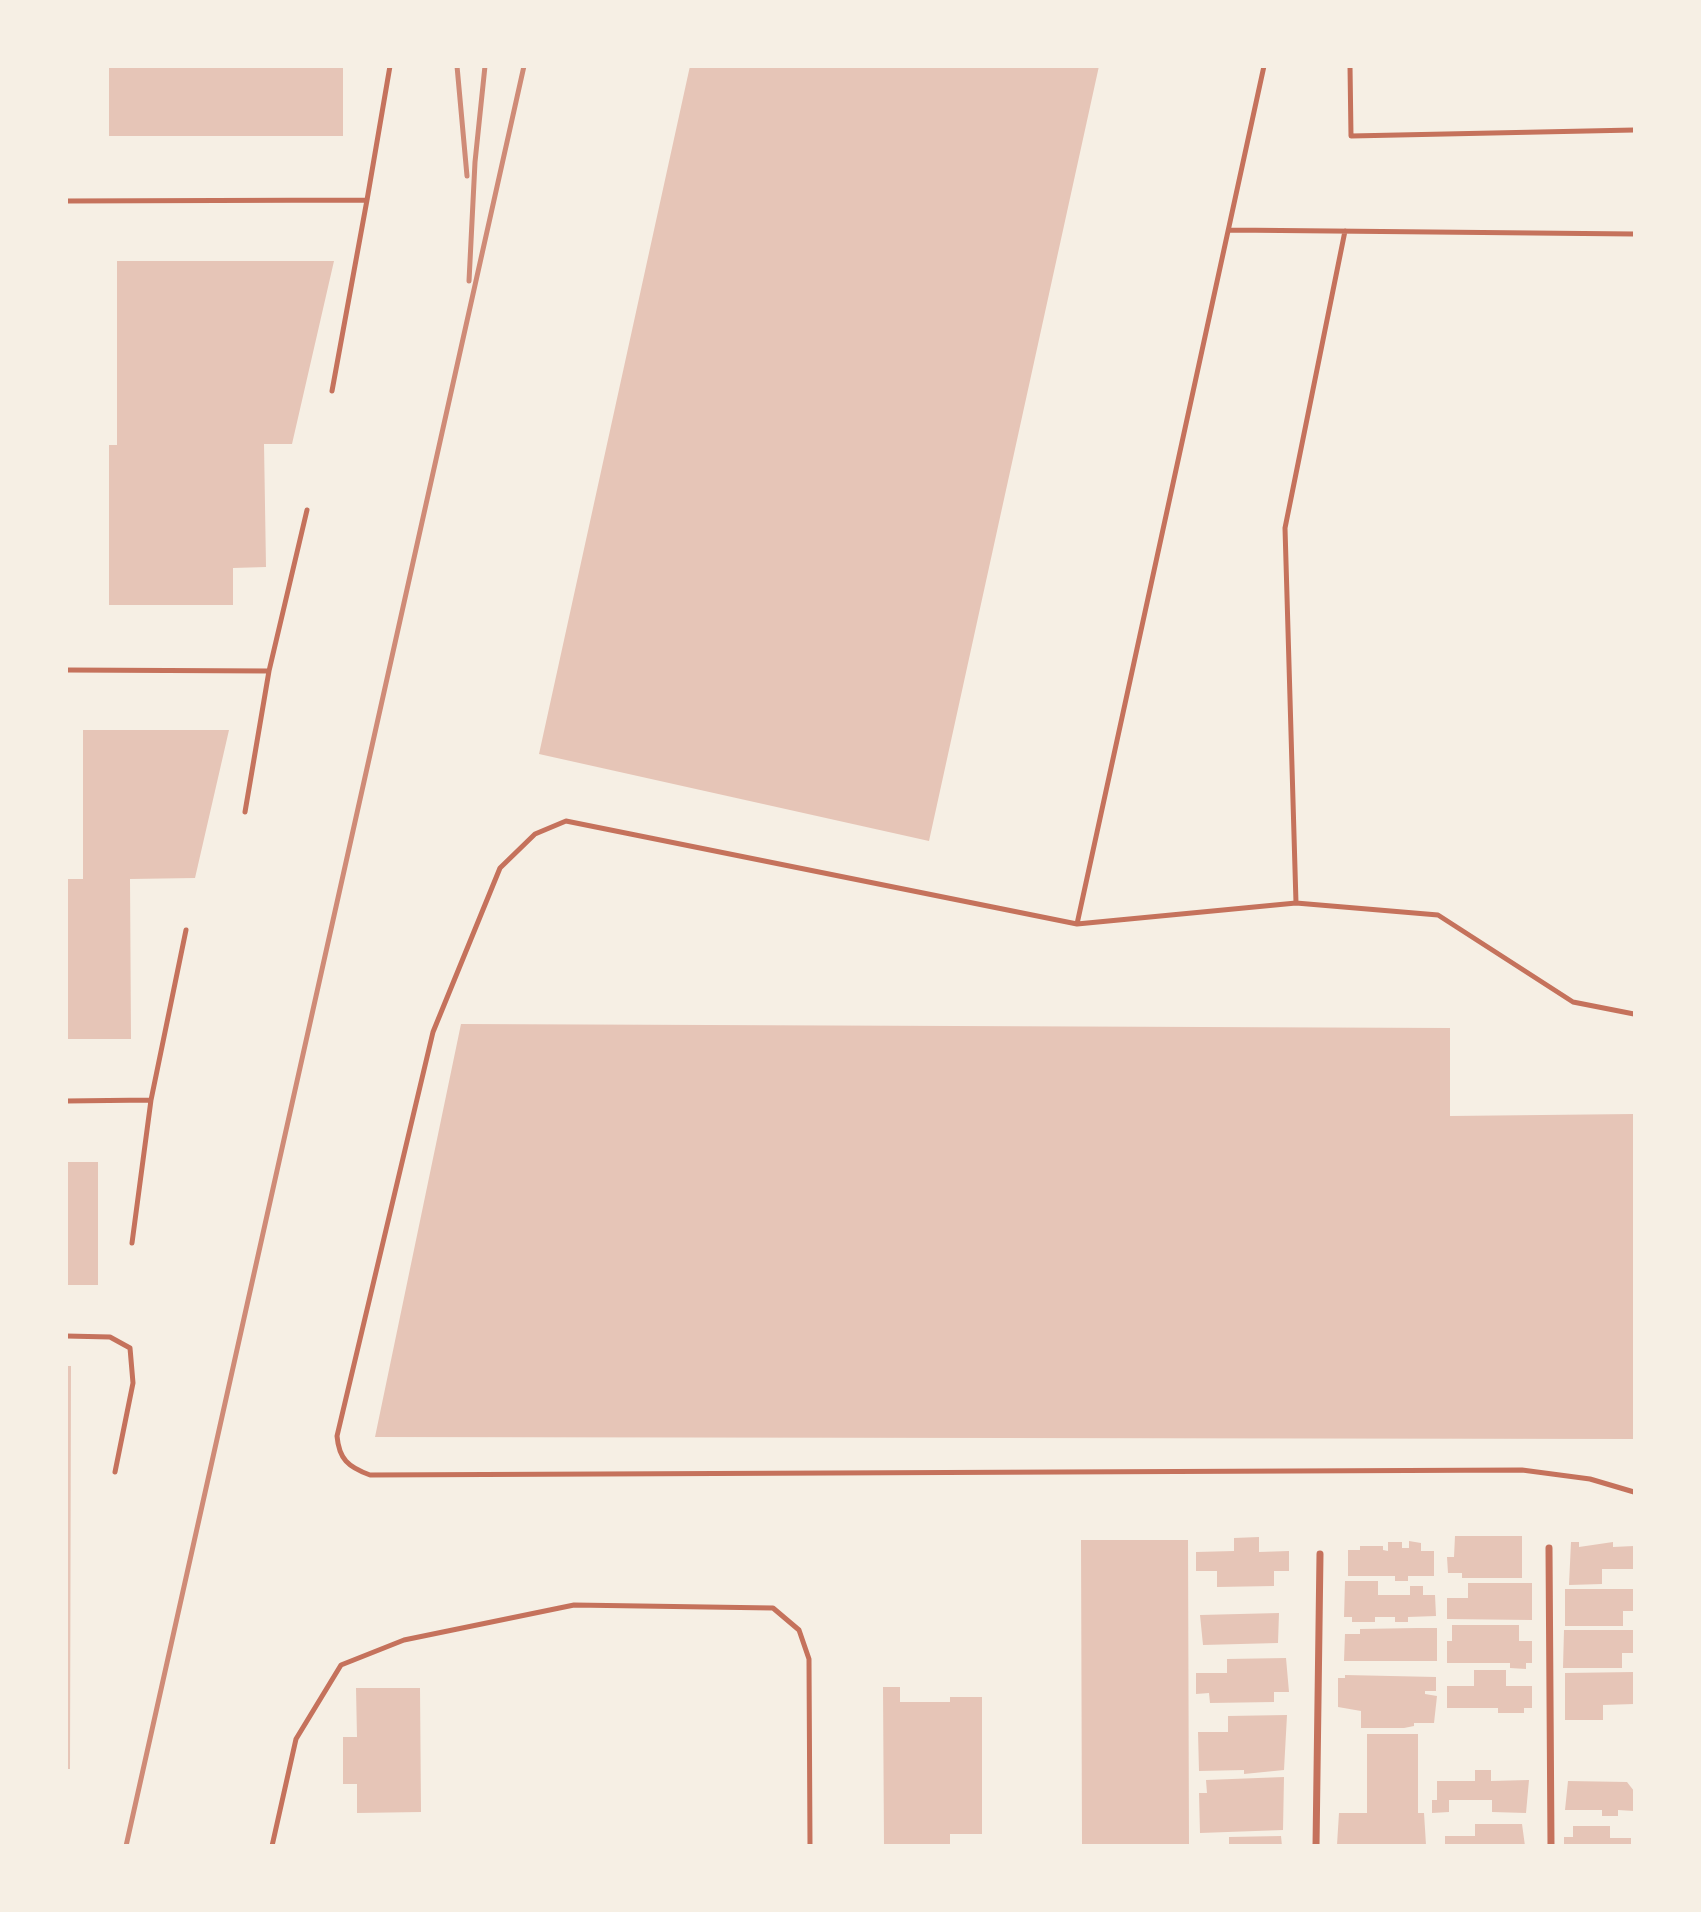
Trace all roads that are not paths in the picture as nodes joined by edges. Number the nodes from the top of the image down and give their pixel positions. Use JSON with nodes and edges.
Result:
{"nodes":[{"id":1,"x":390,"y":66,"type":"edge"},
{"id":2,"x":1264,"y":66,"type":"edge"},
{"id":3,"x":1350,"y":66,"type":"edge"},
{"id":4,"x":1634,"y":130,"type":"edge"},
{"id":5,"x":367,"y":200,"type":"junction"},
{"id":6,"x":66,"y":201,"type":"edge"},
{"id":7,"x":1230,"y":230,"type":"junction"},
{"id":8,"x":1345,"y":231,"type":"junction"},
{"id":9,"x":1634,"y":234,"type":"edge"},
{"id":10,"x":331,"y":391,"type":"dead end"},
{"id":11,"x":307,"y":510,"type":"dead end"},
{"id":12,"x":66,"y":670,"type":"edge"},
{"id":13,"x":269,"y":671,"type":"junction"},
{"id":14,"x":245,"y":812,"type":"dead end"},
{"id":15,"x":1296,"y":903,"type":"junction"},
{"id":16,"x":1077,"y":924,"type":"junction"},
{"id":17,"x":186,"y":930,"type":"dead end"},
{"id":18,"x":1634,"y":1014,"type":"edge"},
{"id":19,"x":150,"y":1100,"type":"junction"},
{"id":20,"x":66,"y":1101,"type":"edge"},
{"id":21,"x":132,"y":1243,"type":"dead end"},
{"id":22,"x":66,"y":1336,"type":"edge"},
{"id":23,"x":115,"y":1472,"type":"dead end"},
{"id":24,"x":1634,"y":1492,"type":"edge"},
{"id":25,"x":1549,"y":1548,"type":"dead end"},
{"id":26,"x":1320,"y":1554,"type":"dead end"},
{"id":27,"x":272,"y":1846,"type":"edge"},
{"id":28,"x":810,"y":1846,"type":"edge"},
{"id":29,"x":1316,"y":1846,"type":"edge"},
{"id":30,"x":1551,"y":1846,"type":"edge"}],
"edges":[{"from":1,"to":5,"type":"lane"},
{"from":2,"to":7,"type":"lane"},
{"from":3,"to":4,"type":"lane"},
{"from":5,"to":6,"type":"lane"},
{"from":5,"to":10,"type":"lane"},
{"from":7,"to":8,"type":"lane"},
{"from":7,"to":16,"type":"lane"},
{"from":8,"to":9,"type":"lane"},
{"from":8,"to":15,"type":"lane"},
{"from":11,"to":13,"type":"lane"},
{"from":12,"to":13,"type":"lane"},
{"from":13,"to":14,"type":"lane"},
{"from":15,"to":16,"type":"lane"},
{"from":15,"to":18,"type":"lane"},
{"from":16,"to":24,"type":"lane"},
{"from":17,"to":19,"type":"lane"},
{"from":19,"to":20,"type":"lane"},
{"from":19,"to":21,"type":"lane"},
{"from":22,"to":23,"type":"lane"},
{"from":25,"to":30,"type":"street"},
{"from":26,"to":29,"type":"street"},
{"from":27,"to":28,"type":"lane"}]}
